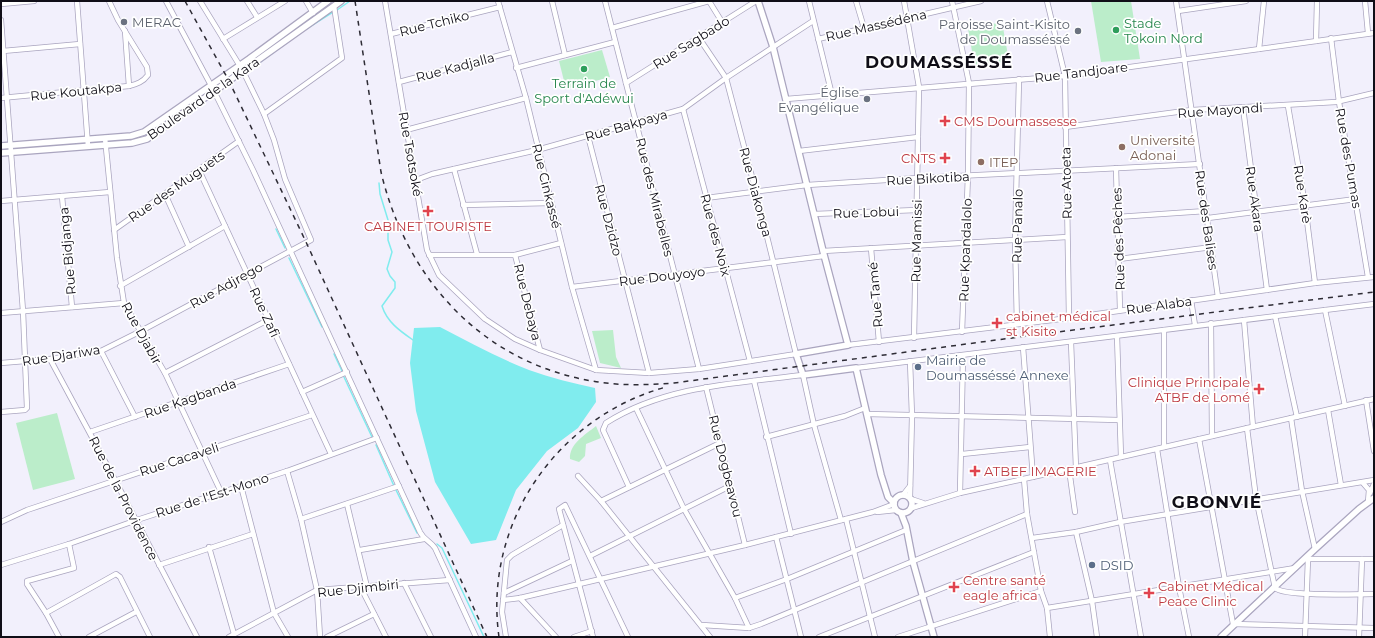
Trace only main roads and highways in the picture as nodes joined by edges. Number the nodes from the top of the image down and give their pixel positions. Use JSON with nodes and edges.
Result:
{"nodes":[{"id":1,"x":328,"y":1,"type":"edge"},
{"id":2,"x":341,"y":1,"type":"edge"},
{"id":3,"x":757,"y":1,"type":"edge"},
{"id":4,"x":240,"y":66,"type":"junction"},
{"id":5,"x":1,"y":146,"type":"edge"},
{"id":6,"x":1,"y":153,"type":"edge"},
{"id":7,"x":885,"y":488,"type":"junction"},
{"id":8,"x":901,"y":495,"type":"junction"},
{"id":9,"x":1372,"y":496,"type":"edge"},
{"id":10,"x":894,"y":504,"type":"junction"},
{"id":11,"x":910,"y":510,"type":"junction"},
{"id":12,"x":898,"y":512,"type":"junction"},
{"id":13,"x":906,"y":528,"type":"junction"},
{"id":14,"x":934,"y":637,"type":"edge"},
{"id":15,"x":1221,"y":637,"type":"edge"}],
"edges":[{"from":1,"to":4,"type":"main road","name":"Boulevard de la Kara"},
{"from":2,"to":4,"type":"main road","name":"Boulevard de la Kara"},
{"from":3,"to":7,"type":"main road"},
{"from":4,"to":5,"type":"main road","name":"Boulevard de la Kara"},
{"from":4,"to":6,"type":"main road","name":"Boulevard de la Kara"},
{"from":7,"to":8,"type":"main road"},
{"from":7,"to":10,"type":"main road"},
{"from":8,"to":10,"type":"main road"},
{"from":8,"to":11,"type":"main road"},
{"from":9,"to":15,"type":"main road"},
{"from":10,"to":12,"type":"main road"},
{"from":11,"to":12,"type":"main road"},
{"from":11,"to":13,"type":"main road"},
{"from":12,"to":13,"type":"main road"},
{"from":13,"to":14,"type":"main road"}]}
